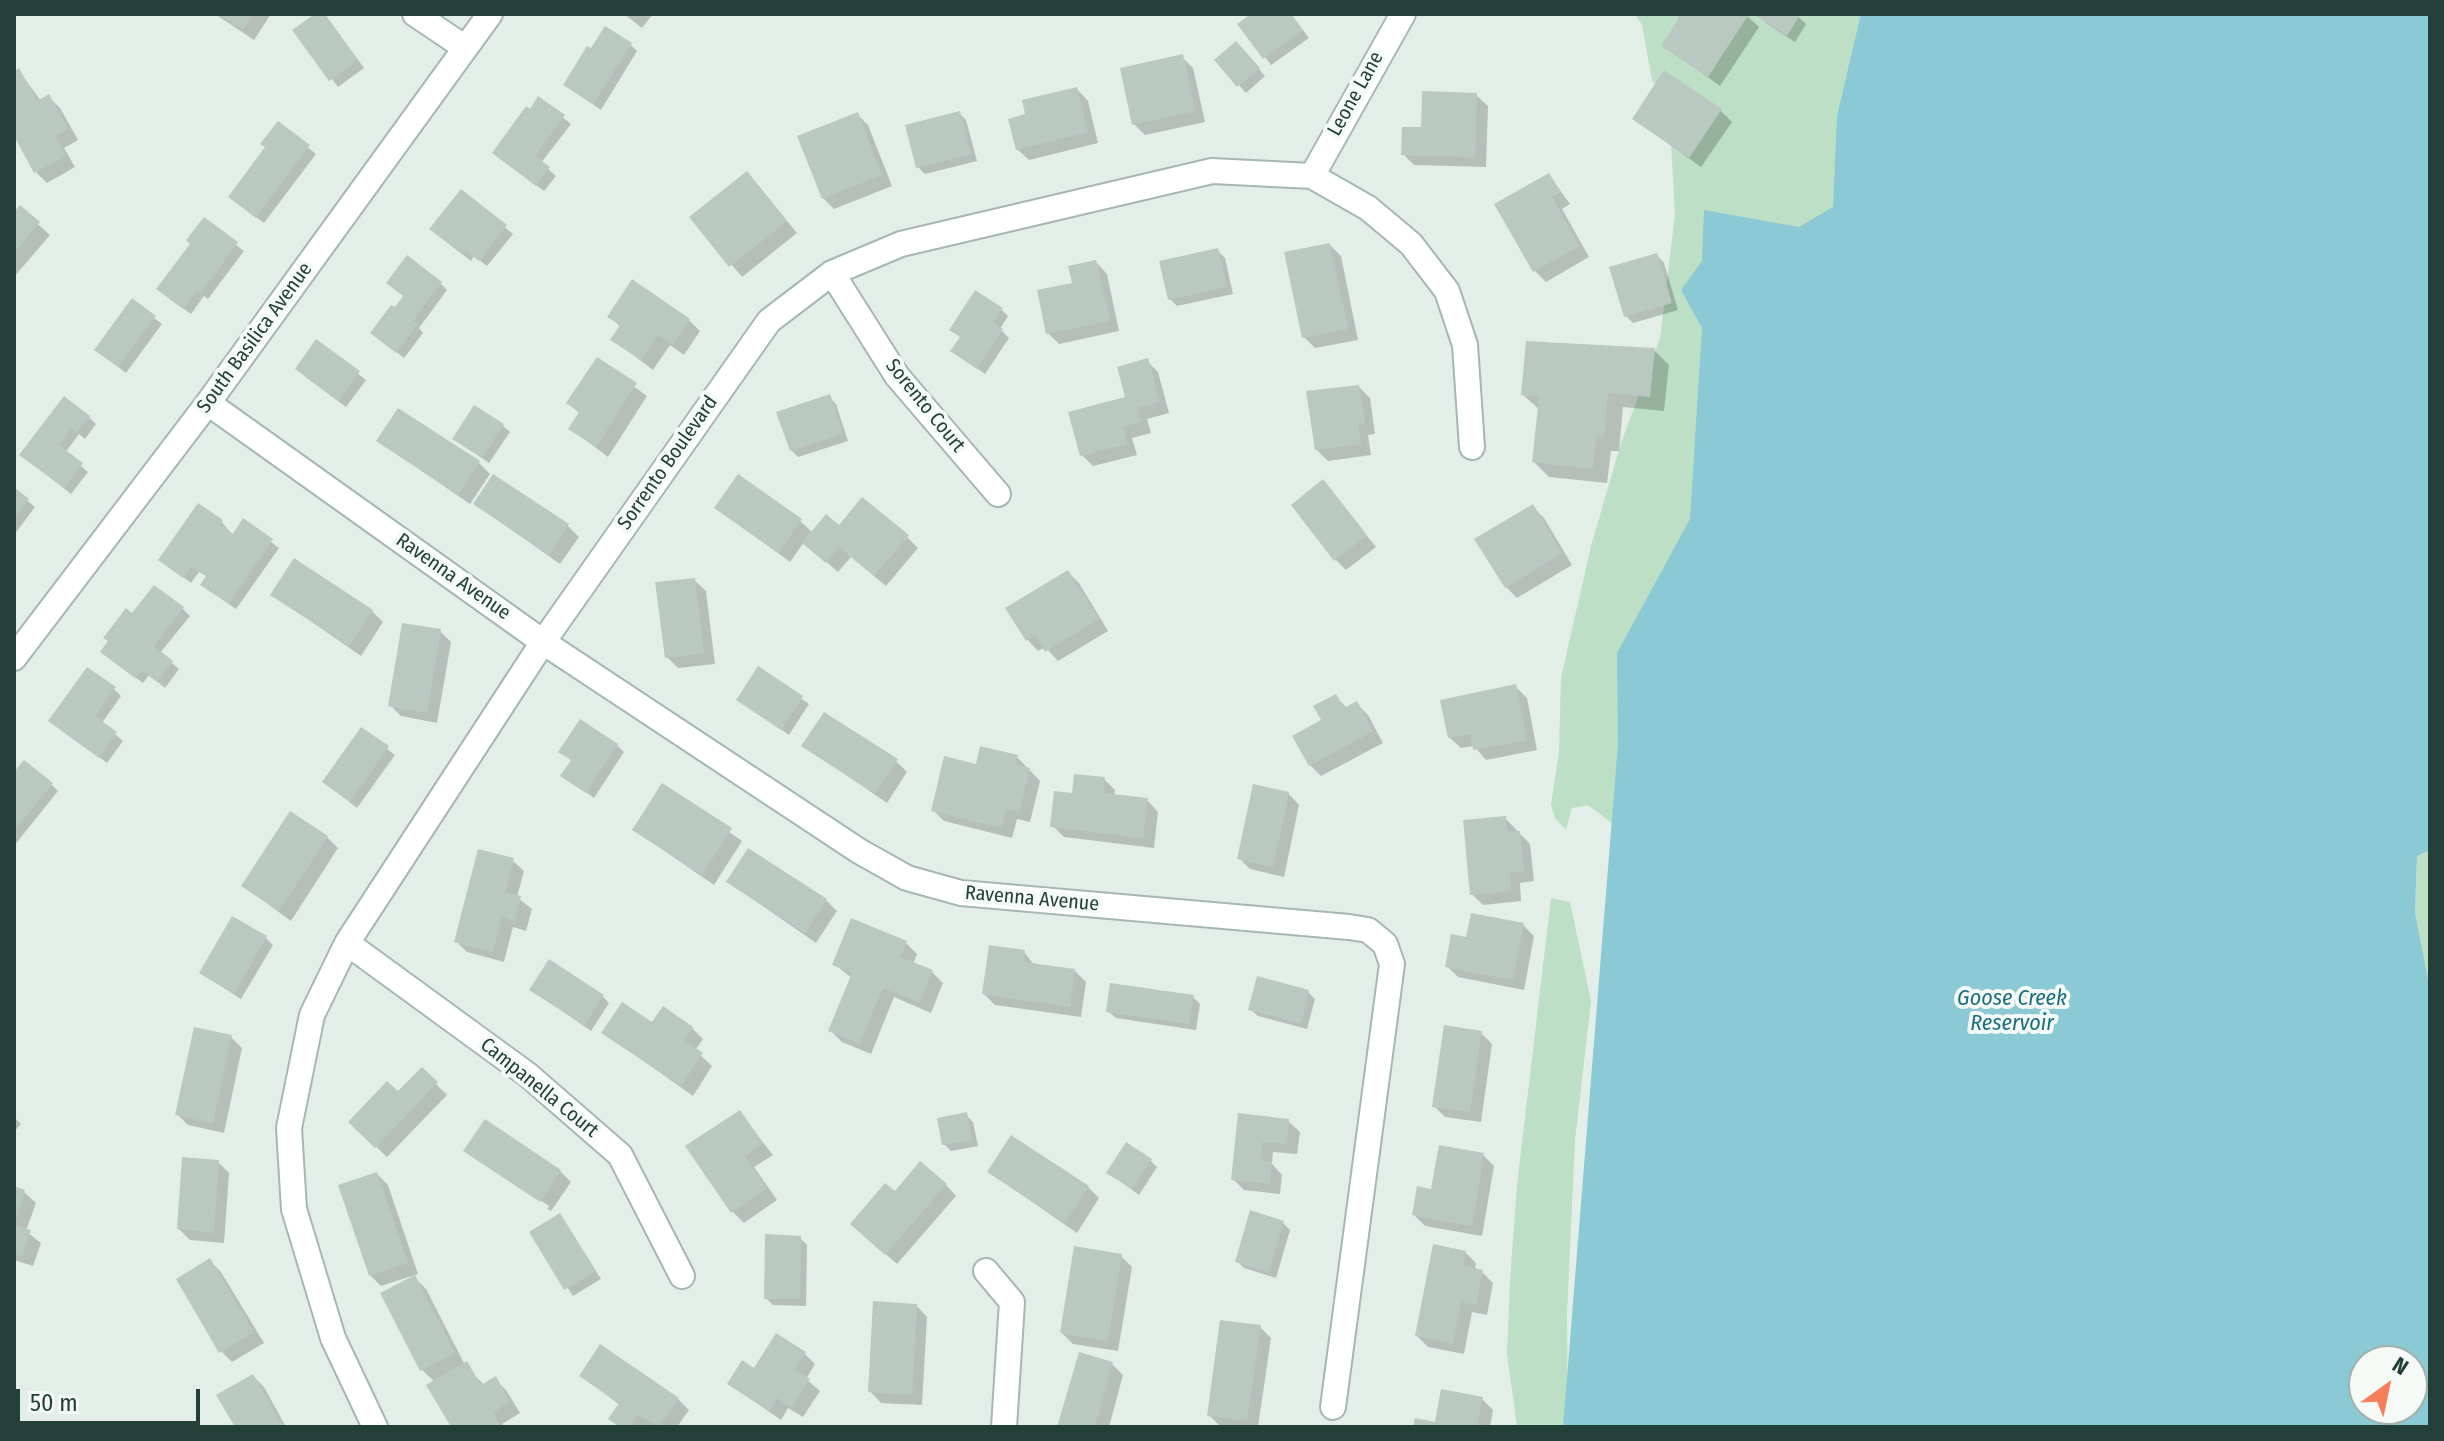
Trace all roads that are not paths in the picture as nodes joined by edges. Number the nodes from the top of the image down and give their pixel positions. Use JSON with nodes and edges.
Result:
{"nodes":[{"id":1,"x":415,"y":14,"type":"edge"},
{"id":2,"x":490,"y":14,"type":"edge"},
{"id":3,"x":1403,"y":14,"type":"edge"},
{"id":4,"x":464,"y":47,"type":"junction"},
{"id":5,"x":1312,"y":176,"type":"junction"},
{"id":6,"x":832,"y":273,"type":"junction"},
{"id":7,"x":208,"y":403,"type":"junction"},
{"id":8,"x":1472,"y":447,"type":"dead end"},
{"id":9,"x":998,"y":494,"type":"dead end"},
{"id":10,"x":543,"y":642,"type":"junction"},
{"id":11,"x":14,"y":658,"type":"edge"},
{"id":12,"x":347,"y":943,"type":"junction"},
{"id":13,"x":986,"y":1271,"type":"dead end"},
{"id":14,"x":682,"y":1276,"type":"dead end"},
{"id":15,"x":1333,"y":1407,"type":"dead end"},
{"id":16,"x":375,"y":1427,"type":"edge"},
{"id":17,"x":1004,"y":1427,"type":"edge"}],
"edges":[{"from":1,"to":4,"type":"street"},
{"from":2,"to":4,"type":"street","name":"South Basilica Avenue"},
{"from":3,"to":5,"type":"street","name":"Leone Lane"},
{"from":4,"to":7,"type":"street","name":"South Basilica Avenue"},
{"from":5,"to":6,"type":"street","name":"Sorrento Boulevard"},
{"from":5,"to":8,"type":"street","name":"Sorrento Boulevard"},
{"from":6,"to":9,"type":"street","name":"Sorento Court"},
{"from":6,"to":10,"type":"street","name":"Sorrento Boulevard"},
{"from":7,"to":10,"type":"street","name":"Ravenna Avenue"},
{"from":7,"to":11,"type":"street","name":"South Basilica Avenue"},
{"from":10,"to":12,"type":"street","name":"Sorrento Boulevard"},
{"from":10,"to":15,"type":"street","name":"Ravenna Avenue"},
{"from":12,"to":14,"type":"street","name":"Campanella Court"},
{"from":12,"to":16,"type":"street","name":"Sorrento Boulevard"},
{"from":13,"to":17,"type":"street"}]}
